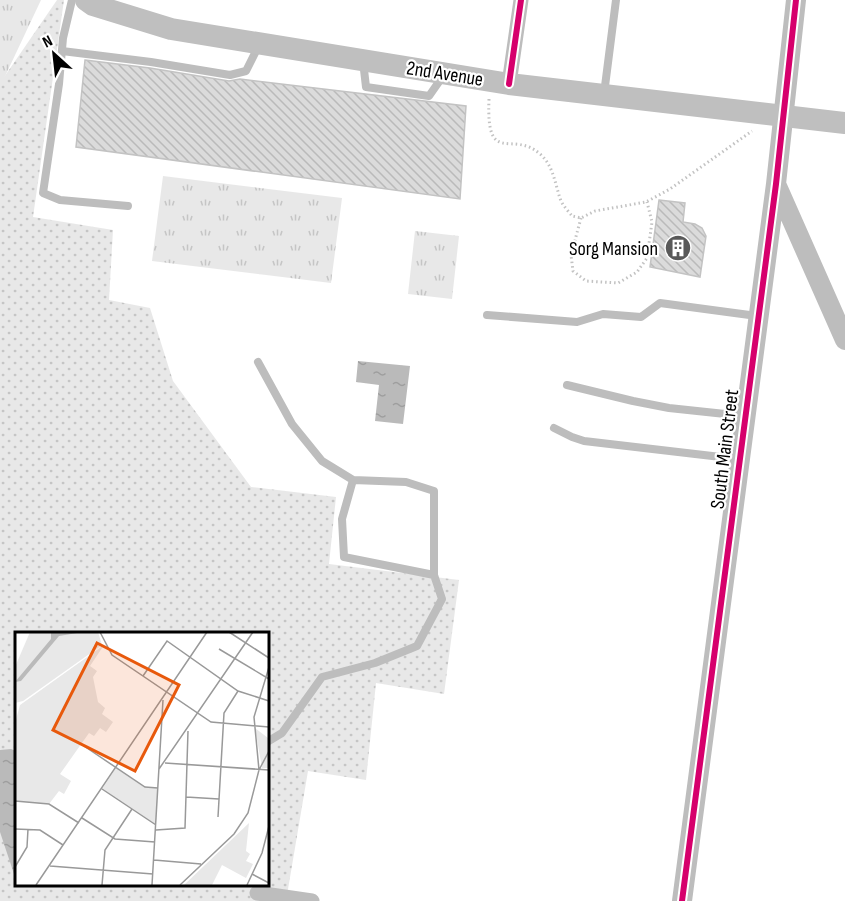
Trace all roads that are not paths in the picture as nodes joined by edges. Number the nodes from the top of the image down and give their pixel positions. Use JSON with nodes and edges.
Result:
{"nodes":[{"id":1,"x":72,"y":0,"type":"edge"},
{"id":2,"x":86,"y":0,"type":"edge"},
{"id":3,"x":520,"y":0,"type":"edge"},
{"id":4,"x":616,"y":0,"type":"edge"},
{"id":5,"x":796,"y":0,"type":"edge"},
{"id":6,"x":260,"y":43,"type":"junction"},
{"id":7,"x":62,"y":51,"type":"junction"},
{"id":8,"x":499,"y":89,"type":"junction"},
{"id":9,"x":604,"y":94,"type":"junction"},
{"id":10,"x":783,"y":116,"type":"junction"},
{"id":11,"x":845,"y":123,"type":"edge"},
{"id":12,"x":776,"y":184,"type":"junction"},
{"id":13,"x":128,"y":206,"type":"dead end"},
{"id":14,"x":487,"y":315,"type":"dead end"},
{"id":15,"x":759,"y":316,"type":"junction"},
{"id":16,"x":845,"y":340,"type":"edge"},
{"id":17,"x":258,"y":362,"type":"dead end"},
{"id":18,"x":567,"y":385,"type":"dead end"},
{"id":19,"x":746,"y":416,"type":"junction"},
{"id":20,"x":554,"y":428,"type":"dead end"},
{"id":21,"x":740,"y":460,"type":"junction"},
{"id":22,"x":353,"y":480,"type":"junction"},
{"id":23,"x":434,"y":575,"type":"junction"},
{"id":24,"x":268,"y":741,"type":"edge"},
{"id":25,"x":255,"y":889,"type":"edge"},
{"id":26,"x":312,"y":901,"type":"edge"},
{"id":27,"x":682,"y":901,"type":"edge"}],
"edges":[{"from":1,"to":7,"type":"lane"},
{"from":2,"to":6,"type":"main road","name":"2nd Avenue"},
{"from":3,"to":8,"type":"street"},
{"from":4,"to":9,"type":"lane"},
{"from":5,"to":10,"type":"street","name":"South Main Street"},
{"from":6,"to":7,"type":"lane"},
{"from":6,"to":8,"type":"main road","name":"2nd Avenue"},
{"from":7,"to":13,"type":"lane"},
{"from":8,"to":9,"type":"main road","name":"2nd Avenue"},
{"from":9,"to":10,"type":"main road","name":"2nd Avenue"},
{"from":10,"to":11,"type":"main road","name":"2nd Avenue"},
{"from":10,"to":12,"type":"street","name":"South Main Street"},
{"from":12,"to":15,"type":"street","name":"South Main Street"},
{"from":12,"to":16,"type":"street"},
{"from":14,"to":15,"type":"lane"},
{"from":15,"to":19,"type":"street","name":"South Main Street"},
{"from":17,"to":22,"type":"lane"},
{"from":18,"to":19,"type":"lane"},
{"from":19,"to":21,"type":"street","name":"South Main Street"},
{"from":20,"to":21,"type":"lane"},
{"from":21,"to":27,"type":"street","name":"South Main Street"},
{"from":22,"to":23,"type":"lane"},
{"from":22,"to":23,"type":"lane"},
{"from":23,"to":24,"type":"lane"},
{"from":25,"to":26,"type":"street"}]}
